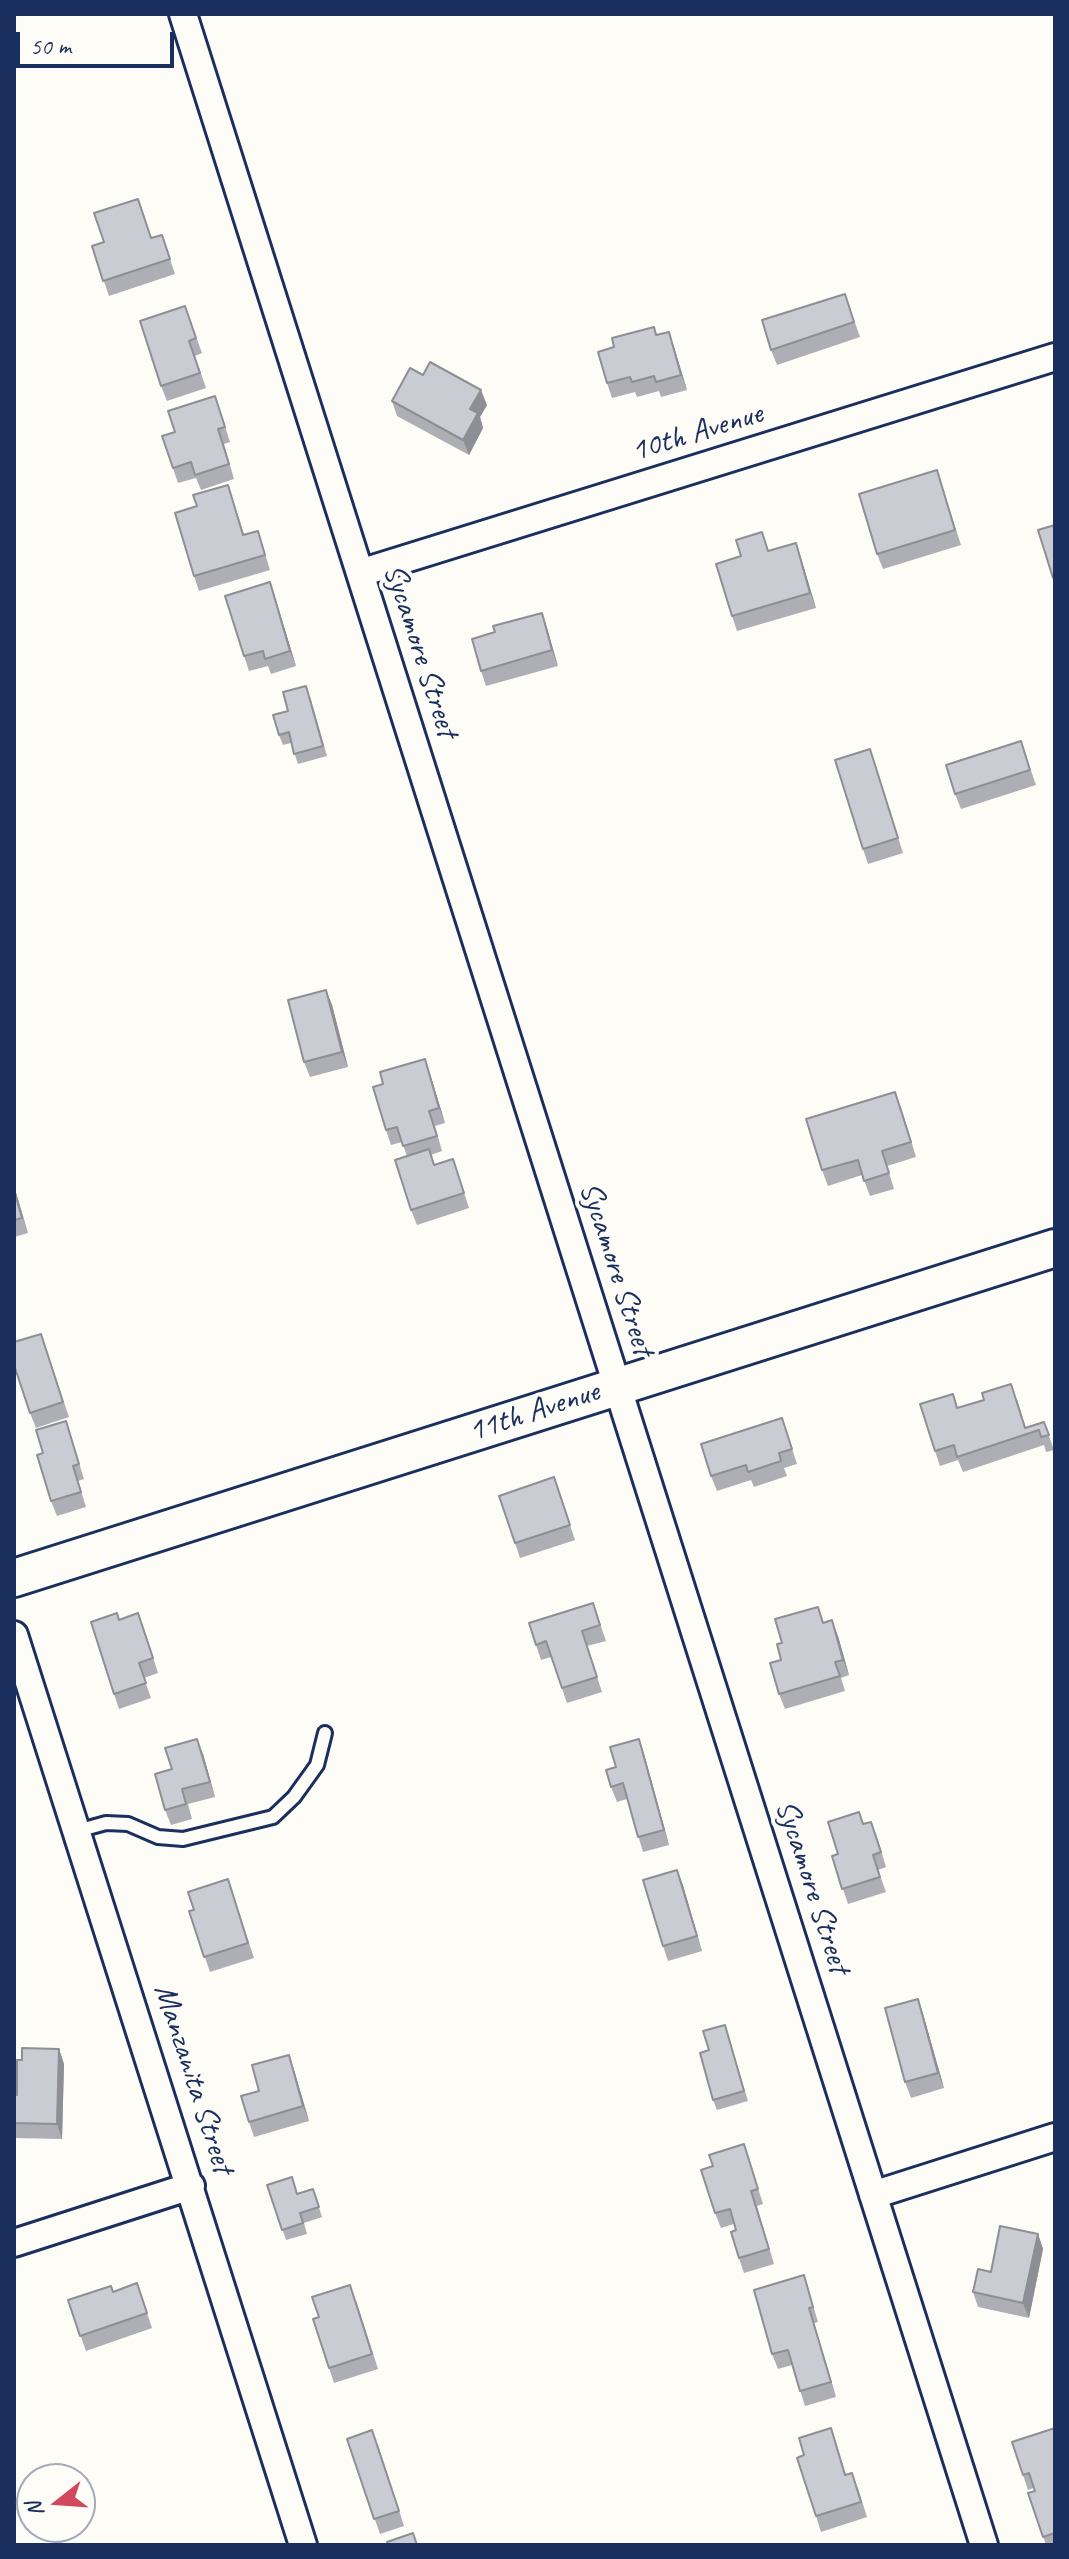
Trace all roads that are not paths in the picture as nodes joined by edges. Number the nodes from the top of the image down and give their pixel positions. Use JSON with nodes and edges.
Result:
{"nodes":[{"id":1,"x":183,"y":14,"type":"edge"},
{"id":2,"x":1055,"y":357,"type":"edge"},
{"id":3,"x":360,"y":573,"type":"junction"},
{"id":4,"x":1055,"y":1248,"type":"edge"},
{"id":5,"x":617,"y":1385,"type":"junction"},
{"id":6,"x":14,"y":1578,"type":"edge"},
{"id":7,"x":14,"y":1635,"type":"edge"},
{"id":8,"x":325,"y":1733,"type":"dead end"},
{"id":9,"x":77,"y":1831,"type":"junction"},
{"id":10,"x":1055,"y":2137,"type":"edge"},
{"id":11,"x":191,"y":2186,"type":"junction"},
{"id":12,"x":873,"y":2195,"type":"junction"},
{"id":13,"x":14,"y":2243,"type":"edge"},
{"id":14,"x":303,"y":2545,"type":"edge"},
{"id":15,"x":984,"y":2545,"type":"edge"}],
"edges":[{"from":1,"to":3,"type":"street","name":"Sycamore Street"},
{"from":2,"to":3,"type":"street","name":"10th Avenue"},
{"from":3,"to":5,"type":"street","name":"Sycamore Street"},
{"from":4,"to":5,"type":"main road","name":"11th Avenue"},
{"from":5,"to":6,"type":"main road","name":"11th Avenue"},
{"from":5,"to":12,"type":"street","name":"Sycamore Street"},
{"from":7,"to":9,"type":"street","name":"Manzanita Street"},
{"from":8,"to":9,"type":"lane"},
{"from":9,"to":11,"type":"street","name":"Manzanita Street"},
{"from":10,"to":12,"type":"street"},
{"from":11,"to":13,"type":"street"},
{"from":11,"to":14,"type":"street","name":"Manzanita Street"},
{"from":12,"to":15,"type":"street","name":"Sycamore Street"}]}
